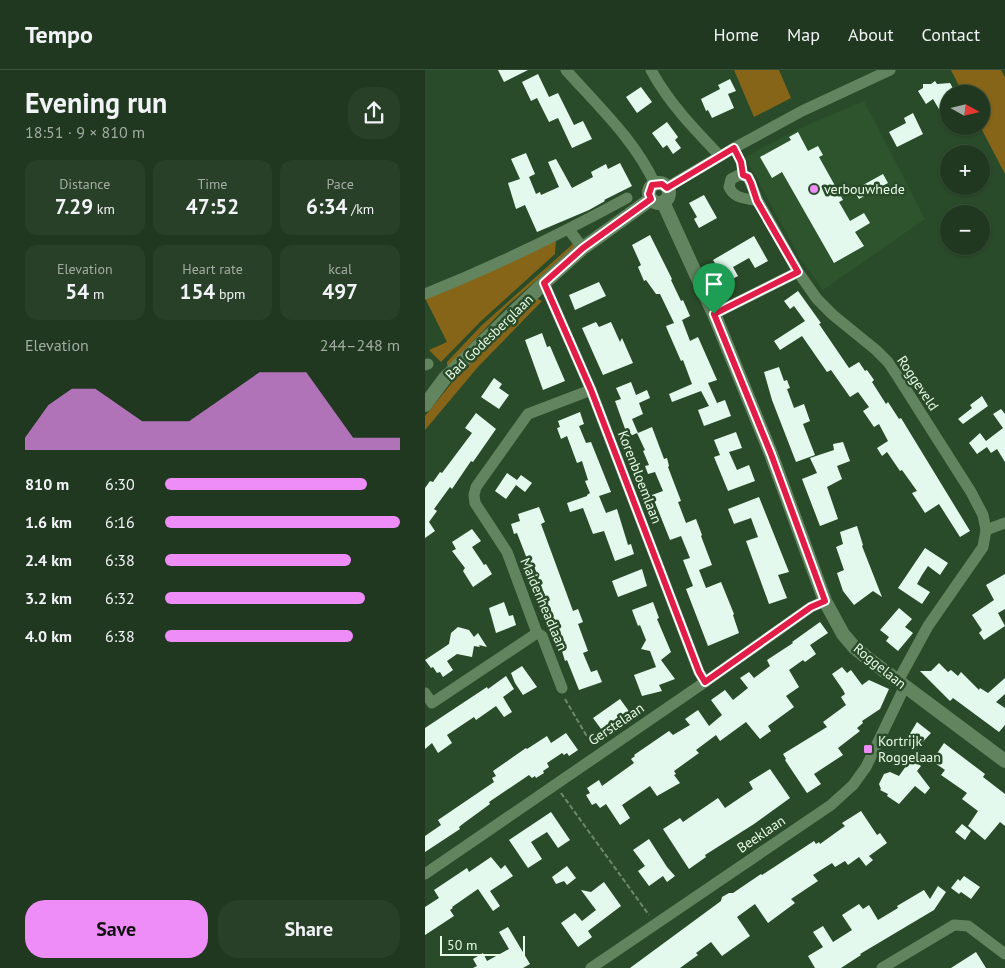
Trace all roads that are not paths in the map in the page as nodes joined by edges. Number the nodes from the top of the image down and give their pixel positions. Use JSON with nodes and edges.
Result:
{"nodes":[{"id":1,"x":565,"y":70,"type":"edge"},
{"id":2,"x":651,"y":70,"type":"edge"},
{"id":3,"x":890,"y":70,"type":"edge"},
{"id":4,"x":720,"y":156,"type":"junction"},
{"id":5,"x":661,"y":186,"type":"junction"},
{"id":6,"x":627,"y":198,"type":"dead end"},
{"id":7,"x":657,"y":201,"type":"junction"},
{"id":8,"x":757,"y":201,"type":"dead end"},
{"id":9,"x":569,"y":230,"type":"junction"},
{"id":10,"x":583,"y":248,"type":"junction"},
{"id":11,"x":798,"y":272,"type":"junction"},
{"id":12,"x":544,"y":283,"type":"junction"},
{"id":13,"x":425,"y":294,"type":"edge"},
{"id":14,"x":714,"y":314,"type":"junction"},
{"id":15,"x":591,"y":390,"type":"junction"},
{"id":16,"x":425,"y":405,"type":"edge"},
{"id":17,"x":1005,"y":523,"type":"edge"},
{"id":18,"x":987,"y":530,"type":"junction"},
{"id":19,"x":825,"y":601,"type":"junction"},
{"id":20,"x":537,"y":633,"type":"junction"},
{"id":21,"x":705,"y":682,"type":"junction"},
{"id":22,"x":901,"y":683,"type":"junction"},
{"id":23,"x":562,"y":688,"type":"road end"},
{"id":24,"x":425,"y":693,"type":"edge"},
{"id":25,"x":428,"y":705,"type":"edge"},
{"id":26,"x":1005,"y":761,"type":"edge"},
{"id":27,"x":425,"y":874,"type":"edge"},
{"id":28,"x":1005,"y":954,"type":"edge"},
{"id":29,"x":591,"y":968,"type":"edge"},
{"id":30,"x":882,"y":968,"type":"edge"}],
"edges":[{"from":1,"to":5,"type":"street"},
{"from":2,"to":4,"type":"street"},
{"from":3,"to":4,"type":"street"},
{"from":4,"to":5,"type":"street"},
{"from":5,"to":7,"type":"street"},
{"from":6,"to":9,"type":"street"},
{"from":7,"to":10,"type":"street","name":"Bad Godesberglaan"},
{"from":7,"to":14,"type":"street","name":"Roggelaan"},
{"from":8,"to":11,"type":"street","name":"Roggeveld"},
{"from":9,"to":10,"type":"street"},
{"from":9,"to":13,"type":"street"},
{"from":10,"to":12,"type":"street","name":"Bad Godesberglaan"},
{"from":11,"to":14,"type":"street"},
{"from":11,"to":18,"type":"street","name":"Roggeveld"},
{"from":12,"to":15,"type":"street","name":"Korenbloemlaan"},
{"from":12,"to":16,"type":"street","name":"Bad Godesberglaan"},
{"from":14,"to":19,"type":"street","name":"Roggelaan"},
{"from":15,"to":20,"type":"street","name":"Maidenheadlaan"},
{"from":15,"to":21,"type":"street","name":"Korenbloemlaan"},
{"from":17,"to":18,"type":"street"},
{"from":18,"to":22,"type":"street","name":"Beeklaan"},
{"from":19,"to":21,"type":"street","name":"Gerstelaan"},
{"from":19,"to":22,"type":"street","name":"Roggelaan"},
{"from":20,"to":23,"type":"street","name":"Maidenheadlaan"},
{"from":20,"to":25,"type":"street"},
{"from":21,"to":27,"type":"street","name":"Gerstelaan"},
{"from":22,"to":26,"type":"street","name":"Roggelaan"},
{"from":22,"to":29,"type":"street","name":"Beeklaan"},
{"from":24,"to":25,"type":"street"},
{"from":28,"to":30,"type":"street"}]}
